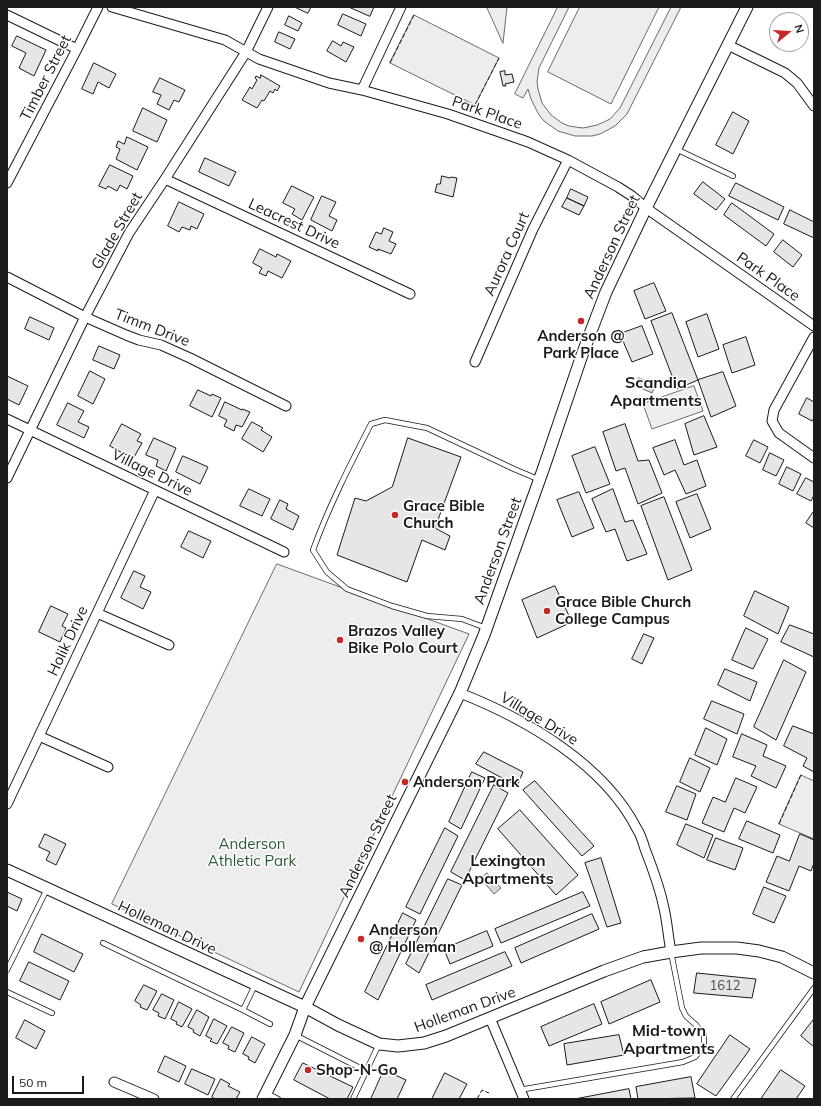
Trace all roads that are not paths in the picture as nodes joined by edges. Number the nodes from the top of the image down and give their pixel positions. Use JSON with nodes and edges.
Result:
{"nodes":[{"id":1,"x":98,"y":7,"type":"edge"},
{"id":2,"x":112,"y":7,"type":"edge"},
{"id":3,"x":268,"y":7,"type":"edge"},
{"id":4,"x":401,"y":7,"type":"edge"},
{"id":5,"x":747,"y":7,"type":"edge"},
{"id":6,"x":7,"y":15,"type":"edge"},
{"id":7,"x":728,"y":45,"type":"junction"},
{"id":8,"x":77,"y":49,"type":"junction"},
{"id":9,"x":246,"y":52,"type":"junction"},
{"id":10,"x":362,"y":90,"type":"junction"},
{"id":11,"x":814,"y":106,"type":"edge"},
{"id":12,"x":676,"y":149,"type":"junction"},
{"id":13,"x":568,"y":160,"type":"junction"},
{"id":14,"x":733,"y":176,"type":"dead end"},
{"id":15,"x":165,"y":179,"type":"junction"},
{"id":16,"x":7,"y":184,"type":"edge"},
{"id":17,"x":646,"y":208,"type":"junction"},
{"id":18,"x":7,"y":278,"type":"edge"},
{"id":19,"x":410,"y":294,"type":"dead end"},
{"id":20,"x":85,"y":317,"type":"junction"},
{"id":21,"x":814,"y":326,"type":"edge"},
{"id":22,"x":814,"y":337,"type":"edge"},
{"id":23,"x":475,"y":362,"type":"dead end"},
{"id":24,"x":286,"y":406,"type":"dead end"},
{"id":25,"x":7,"y":419,"type":"edge"},
{"id":26,"x":30,"y":430,"type":"junction"},
{"id":27,"x":814,"y":458,"type":"edge"},
{"id":28,"x":7,"y":478,"type":"edge"},
{"id":29,"x":540,"y":480,"type":"junction"},
{"id":30,"x":155,"y":490,"type":"junction"},
{"id":31,"x":284,"y":552,"type":"dead end"},
{"id":32,"x":97,"y":613,"type":"junction"},
{"id":33,"x":487,"y":628,"type":"junction"},
{"id":34,"x":169,"y":645,"type":"dead end"},
{"id":35,"x":460,"y":693,"type":"junction"},
{"id":36,"x":39,"y":736,"type":"junction"},
{"id":37,"x":108,"y":766,"type":"dead end"},
{"id":38,"x":7,"y":804,"type":"edge"},
{"id":39,"x":7,"y":870,"type":"edge"},
{"id":40,"x":47,"y":889,"type":"junction"},
{"id":41,"x":103,"y":943,"type":"dead end"},
{"id":42,"x":671,"y":952,"type":"junction"},
{"id":43,"x":7,"y":970,"type":"edge"},
{"id":44,"x":814,"y":972,"type":"edge"},
{"id":45,"x":255,"y":984,"type":"junction"},
{"id":46,"x":814,"y":988,"type":"edge"},
{"id":47,"x":7,"y":992,"type":"edge"},
{"id":48,"x":305,"y":1008,"type":"junction"},
{"id":49,"x":243,"y":1010,"type":"junction"},
{"id":50,"x":52,"y":1013,"type":"dead end"},
{"id":51,"x":490,"y":1018,"type":"junction"},
{"id":52,"x":270,"y":1024,"type":"dead end"},
{"id":53,"x":295,"y":1035,"type":"junction"},
{"id":54,"x":380,"y":1044,"type":"junction"},
{"id":55,"x":366,"y":1071,"type":"junction"},
{"id":56,"x":114,"y":1082,"type":"dead end"},
{"id":57,"x":519,"y":1090,"type":"junction"},
{"id":58,"x":264,"y":1096,"type":"edge"},
{"id":59,"x":154,"y":1099,"type":"edge"},
{"id":60,"x":278,"y":1099,"type":"edge"},
{"id":61,"x":353,"y":1099,"type":"edge"},
{"id":62,"x":524,"y":1099,"type":"edge"},
{"id":63,"x":733,"y":1099,"type":"edge"}],
"edges":[{"from":1,"to":8,"type":"street","name":"Timber Street"},
{"from":2,"to":9,"type":"street","name":"Park Place"},
{"from":3,"to":9,"type":"street","name":"Glade Street"},
{"from":4,"to":10,"type":"street"},
{"from":5,"to":7,"type":"street","name":"Anderson Street"},
{"from":6,"to":8,"type":"street"},
{"from":7,"to":11,"type":"street"},
{"from":7,"to":12,"type":"street","name":"Anderson Street"},
{"from":8,"to":16,"type":"street","name":"Timber Street"},
{"from":9,"to":10,"type":"street","name":"Park Place"},
{"from":9,"to":15,"type":"street","name":"Glade Street"},
{"from":10,"to":13,"type":"street","name":"Park Place"},
{"from":12,"to":14,"type":"lane"},
{"from":12,"to":17,"type":"street","name":"Anderson Street"},
{"from":13,"to":17,"type":"street","name":"Park Place"},
{"from":13,"to":23,"type":"street","name":"Aurora Court"},
{"from":15,"to":19,"type":"street","name":"Leacrest Drive"},
{"from":15,"to":20,"type":"street","name":"Glade Street"},
{"from":17,"to":21,"type":"street","name":"Park Place"},
{"from":17,"to":29,"type":"street","name":"Anderson Street"},
{"from":18,"to":20,"type":"street","name":"Timm Drive"},
{"from":20,"to":24,"type":"street","name":"Timm Drive"},
{"from":20,"to":26,"type":"street","name":"Glade Street"},
{"from":22,"to":27,"type":"street"},
{"from":25,"to":26,"type":"street","name":"Village Drive"},
{"from":26,"to":28,"type":"street","name":"Glade Street"},
{"from":26,"to":30,"type":"street","name":"Village Drive"},
{"from":29,"to":33,"type":"street","name":"Anderson Street"},
{"from":29,"to":33,"type":"lane"},
{"from":30,"to":31,"type":"street","name":"Village Drive"},
{"from":30,"to":32,"type":"street","name":"Holik Drive"},
{"from":32,"to":34,"type":"street"},
{"from":32,"to":36,"type":"street","name":"Holik Drive"},
{"from":33,"to":35,"type":"street","name":"Anderson Street"},
{"from":35,"to":42,"type":"street","name":"Village Drive"},
{"from":35,"to":48,"type":"street","name":"Anderson Street"},
{"from":36,"to":37,"type":"street"},
{"from":36,"to":38,"type":"street","name":"Holik Drive"},
{"from":39,"to":40,"type":"street","name":"Holleman Drive"},
{"from":40,"to":43,"type":"lane"},
{"from":40,"to":45,"type":"street","name":"Holleman Drive"},
{"from":41,"to":49,"type":"lane"},
{"from":42,"to":44,"type":"street","name":"Holleman Drive"},
{"from":42,"to":51,"type":"street","name":"Holleman Drive"},
{"from":42,"to":57,"type":"lane"},
{"from":45,"to":48,"type":"street","name":"Holleman Drive"},
{"from":45,"to":49,"type":"lane"},
{"from":46,"to":63,"type":"lane"},
{"from":47,"to":50,"type":"lane"},
{"from":48,"to":53,"type":"street","name":"Anderson Street"},
{"from":48,"to":54,"type":"street","name":"Holleman Drive"},
{"from":49,"to":52,"type":"lane"},
{"from":51,"to":54,"type":"street","name":"Holleman Drive"},
{"from":51,"to":57,"type":"street"},
{"from":53,"to":55,"type":"lane"},
{"from":53,"to":58,"type":"street","name":"Anderson Street"},
{"from":54,"to":55,"type":"lane"},
{"from":55,"to":61,"type":"lane"},
{"from":56,"to":59,"type":"street"},
{"from":57,"to":62,"type":"street"},
{"from":58,"to":60,"type":"lane"}]}
